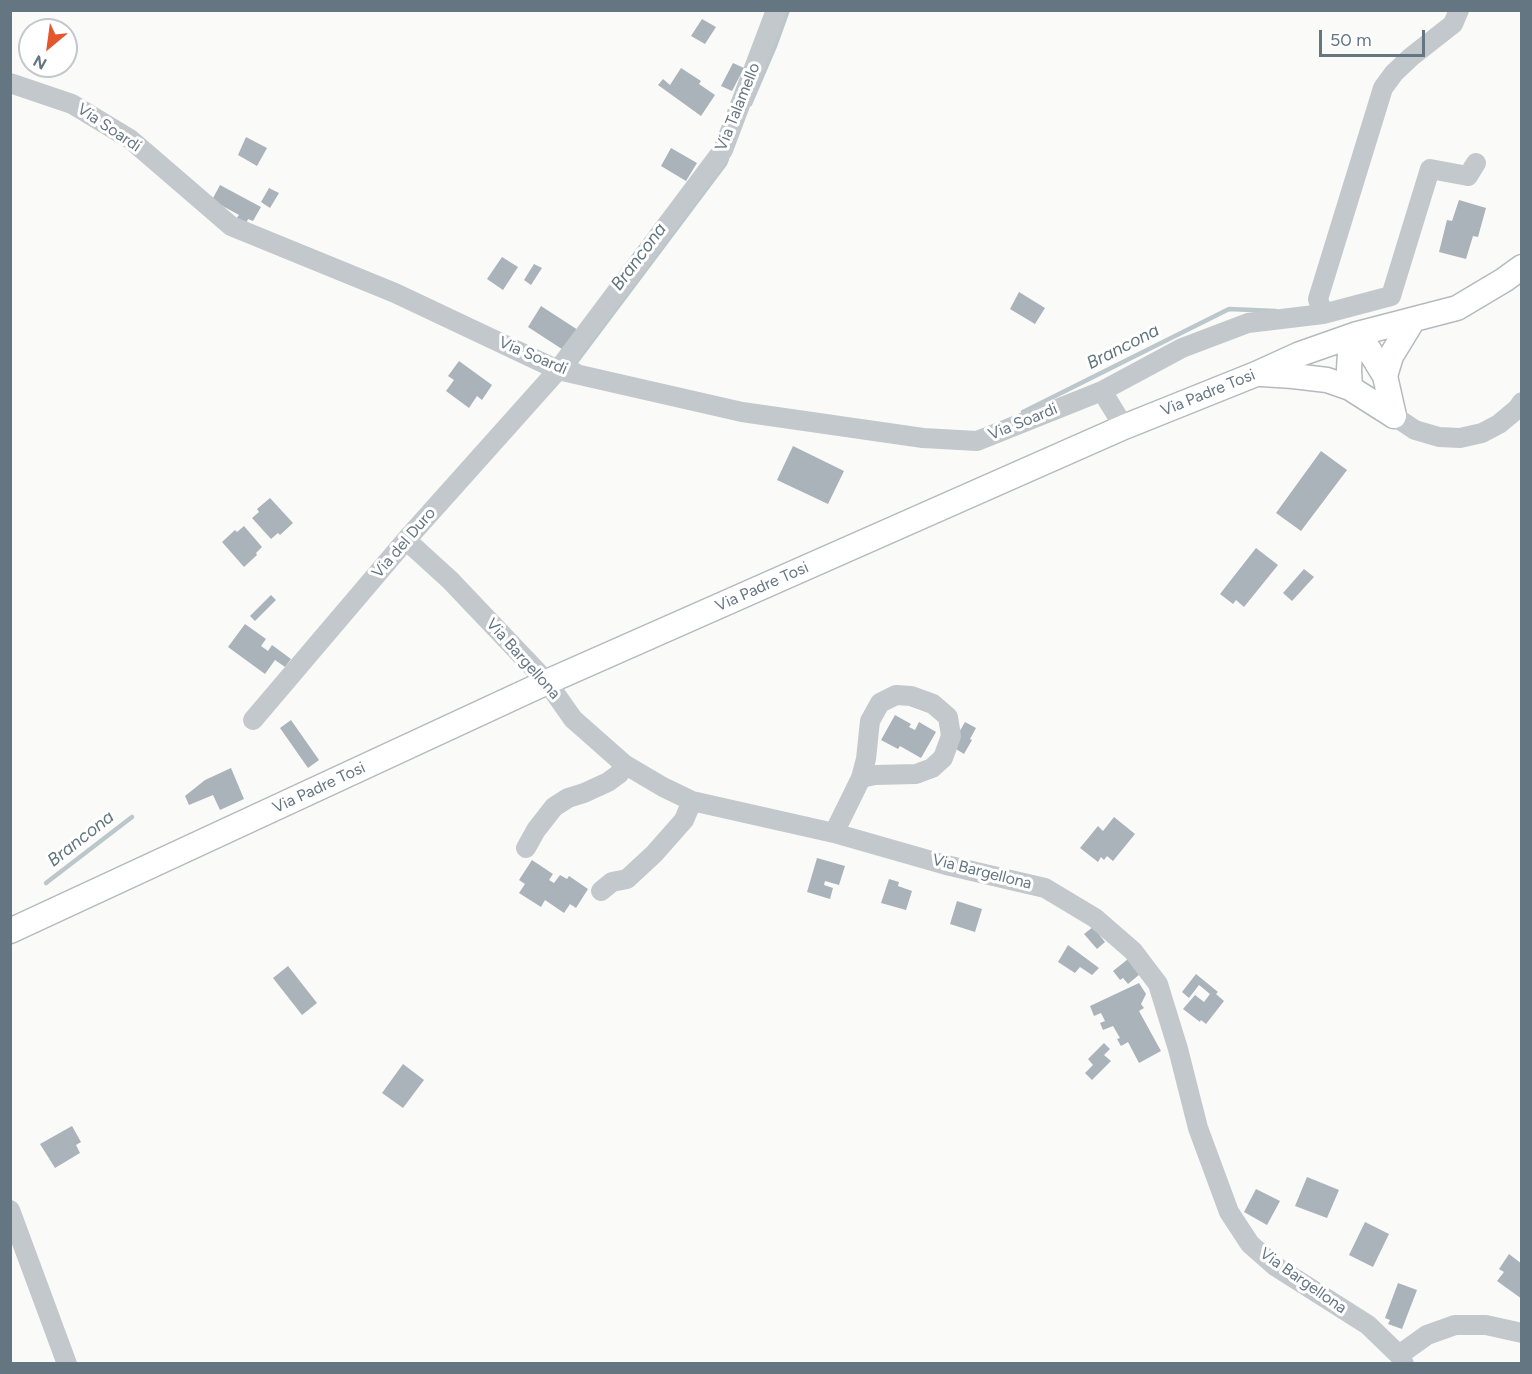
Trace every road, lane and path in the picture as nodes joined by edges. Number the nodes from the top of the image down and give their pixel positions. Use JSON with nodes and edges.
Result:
{"nodes":[{"id":1,"x":776,"y":10,"type":"edge"},
{"id":2,"x":1459,"y":10,"type":"edge"},
{"id":3,"x":10,"y":83,"type":"edge"},
{"id":4,"x":1476,"y":163,"type":"dead end"},
{"id":5,"x":1521,"y":267,"type":"edge"},
{"id":6,"x":1323,"y":314,"type":"junction"},
{"id":7,"x":1413,"y":320,"type":"junction"},
{"id":8,"x":1357,"y":334,"type":"junction"},
{"id":9,"x":558,"y":370,"type":"junction"},
{"id":10,"x":1256,"y":374,"type":"junction"},
{"id":11,"x":1385,"y":376,"type":"junction"},
{"id":12,"x":1350,"y":388,"type":"junction"},
{"id":13,"x":1102,"y":391,"type":"junction"},
{"id":14,"x":1521,"y":402,"type":"edge"},
{"id":15,"x":1394,"y":416,"type":"junction"},
{"id":16,"x":1124,"y":427,"type":"junction"},
{"id":17,"x":406,"y":540,"type":"junction"},
{"id":18,"x":547,"y":681,"type":"junction"},
{"id":19,"x":253,"y":720,"type":"dead end"},
{"id":20,"x":624,"y":764,"type":"junction"},
{"id":21,"x":861,"y":778,"type":"junction"},
{"id":22,"x":692,"y":801,"type":"junction"},
{"id":23,"x":834,"y":832,"type":"junction"},
{"id":24,"x":526,"y":848,"type":"dead end"},
{"id":25,"x":601,"y":891,"type":"dead end"},
{"id":26,"x":10,"y":931,"type":"edge"},
{"id":27,"x":10,"y":1210,"type":"edge"},
{"id":28,"x":1521,"y":1333,"type":"edge"},
{"id":29,"x":1402,"y":1359,"type":"edge"},
{"id":30,"x":67,"y":1364,"type":"edge"}],
"edges":[{"from":1,"to":9,"type":"street","name":"Via Talamello"},
{"from":2,"to":6,"type":"street"},
{"from":3,"to":9,"type":"street","name":"Via Soardi"},
{"from":4,"to":6,"type":"street"},
{"from":5,"to":7,"type":"main road","name":"Via Padre Tosi"},
{"from":6,"to":13,"type":"street"},
{"from":7,"to":8,"type":"main road","name":"Via Padre Tosi"},
{"from":7,"to":11,"type":"main road"},
{"from":8,"to":10,"type":"main road","name":"Via Padre Tosi"},
{"from":8,"to":11,"type":"main road"},
{"from":8,"to":12,"type":"main road"},
{"from":9,"to":13,"type":"street","name":"Via Soardi"},
{"from":9,"to":17,"type":"street","name":"Via del Duro"},
{"from":10,"to":12,"type":"main road"},
{"from":10,"to":16,"type":"main road","name":"Via Padre Tosi"},
{"from":11,"to":15,"type":"main road"},
{"from":12,"to":15,"type":"main road"},
{"from":13,"to":16,"type":"street"},
{"from":14,"to":15,"type":"street"},
{"from":16,"to":18,"type":"main road","name":"Via Padre Tosi"},
{"from":17,"to":18,"type":"street","name":"Via Bargellona"},
{"from":17,"to":19,"type":"street","name":"Via del Duro"},
{"from":18,"to":20,"type":"street","name":"Via Bargellona"},
{"from":18,"to":26,"type":"main road","name":"Via Padre Tosi"},
{"from":20,"to":22,"type":"street","name":"Via Bargellona"},
{"from":20,"to":24,"type":"street"},
{"from":21,"to":21,"type":"street"},
{"from":21,"to":23,"type":"street"},
{"from":22,"to":23,"type":"street","name":"Via Bargellona"},
{"from":22,"to":25,"type":"street"},
{"from":23,"to":29,"type":"street","name":"Via Bargellona"},
{"from":27,"to":30,"type":"street"},
{"from":28,"to":29,"type":"street"}]}
